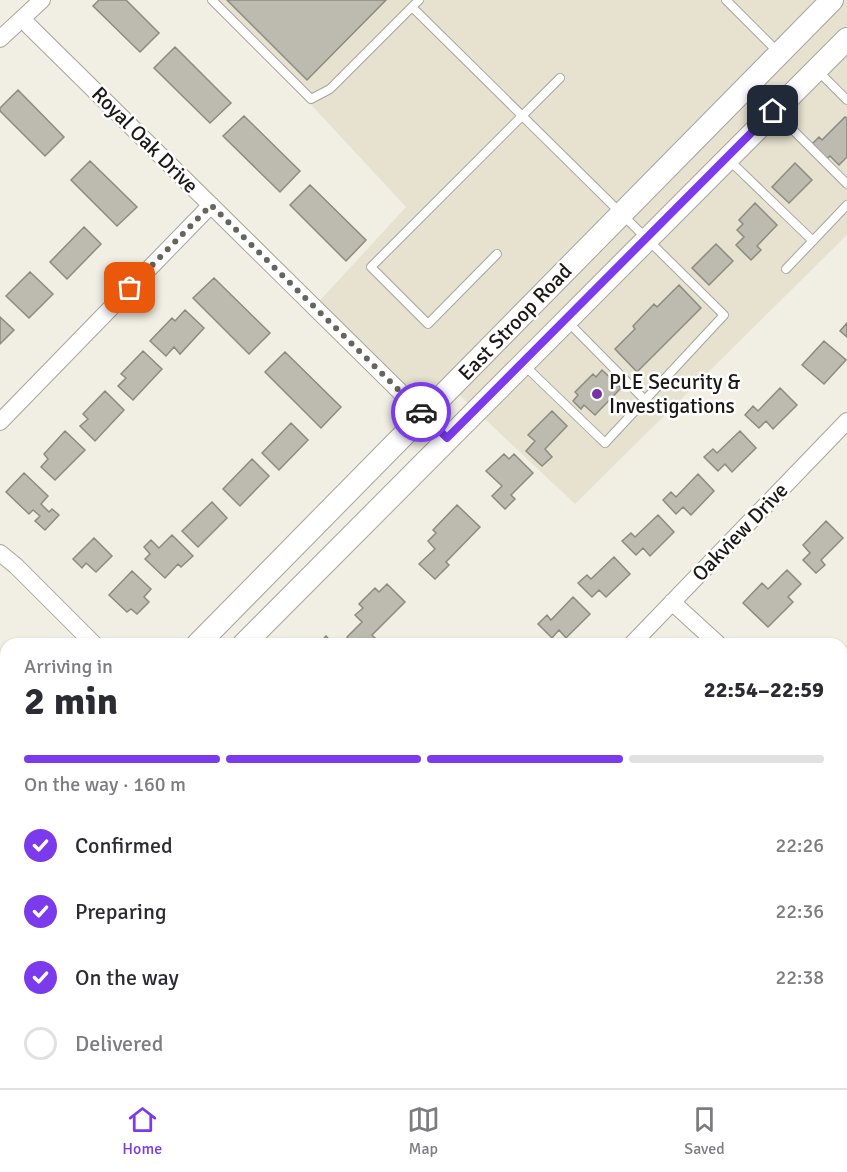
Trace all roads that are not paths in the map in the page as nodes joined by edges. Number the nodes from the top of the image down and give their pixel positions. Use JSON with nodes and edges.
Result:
{"nodes":[{"id":1,"x":42,"y":0,"type":"edge"},
{"id":2,"x":212,"y":0,"type":"edge"},
{"id":3,"x":419,"y":0,"type":"edge"},
{"id":4,"x":726,"y":0,"type":"edge"},
{"id":5,"x":832,"y":0,"type":"edge"},
{"id":6,"x":412,"y":7,"type":"junction"},
{"id":7,"x":22,"y":19,"type":"junction"},
{"id":8,"x":0,"y":39,"type":"edge"},
{"id":9,"x":847,"y":39,"type":"edge"},
{"id":10,"x":779,"y":53,"type":"junction"},
{"id":11,"x":816,"y":69,"type":"junction"},
{"id":12,"x":560,"y":78,"type":"dead end"},
{"id":13,"x":847,"y":100,"type":"edge"},
{"id":14,"x":773,"y":111,"type":"junction"},
{"id":15,"x":522,"y":117,"type":"junction"},
{"id":16,"x":727,"y":158,"type":"junction"},
{"id":17,"x":847,"y":184,"type":"edge"},
{"id":18,"x":211,"y":205,"type":"junction"},
{"id":19,"x":847,"y":205,"type":"edge"},
{"id":20,"x":620,"y":215,"type":"junction"},
{"id":21,"x":646,"y":240,"type":"junction"},
{"id":22,"x":813,"y":241,"type":"junction"},
{"id":23,"x":497,"y":255,"type":"dead end"},
{"id":24,"x":786,"y":269,"type":"dead end"},
{"id":25,"x":566,"y":320,"type":"junction"},
{"id":26,"x":522,"y":363,"type":"junction"},
{"id":27,"x":645,"y":400,"type":"junction"},
{"id":28,"x":424,"y":416,"type":"junction"},
{"id":29,"x":847,"y":421,"type":"edge"},
{"id":30,"x":0,"y":422,"type":"edge"},
{"id":31,"x":447,"y":438,"type":"junction"},
{"id":32,"x":0,"y":553,"type":"edge"},
{"id":33,"x":672,"y":602,"type":"junction"},
{"id":34,"x":88,"y":638,"type":"edge"},
{"id":35,"x":204,"y":638,"type":"edge"},
{"id":36,"x":250,"y":638,"type":"edge"},
{"id":37,"x":638,"y":638,"type":"edge"},
{"id":38,"x":711,"y":638,"type":"edge"}],
"edges":[{"from":1,"to":7,"type":"street"},
{"from":2,"to":6,"type":"lane"},
{"from":3,"to":6,"type":"lane"},
{"from":4,"to":10,"type":"lane"},
{"from":5,"to":10,"type":"main road","name":"East Stroop Road"},
{"from":6,"to":15,"type":"lane"},
{"from":7,"to":8,"type":"street"},
{"from":7,"to":18,"type":"street","name":"Royal Oak Drive"},
{"from":9,"to":11,"type":"main road","name":"East Stroop Road"},
{"from":10,"to":20,"type":"main road","name":"East Stroop Road"},
{"from":11,"to":13,"type":"lane"},
{"from":11,"to":14,"type":"main road","name":"East Stroop Road"},
{"from":12,"to":15,"type":"lane"},
{"from":14,"to":16,"type":"main road","name":"East Stroop Road"},
{"from":14,"to":17,"type":"lane"},
{"from":15,"to":20,"type":"lane"},
{"from":15,"to":23,"type":"lane"},
{"from":16,"to":21,"type":"main road","name":"East Stroop Road"},
{"from":16,"to":22,"type":"lane"},
{"from":18,"to":28,"type":"street","name":"Royal Oak Drive"},
{"from":18,"to":30,"type":"street"},
{"from":19,"to":22,"type":"lane"},
{"from":20,"to":21,"type":"lane"},
{"from":20,"to":28,"type":"main road","name":"East Stroop Road"},
{"from":21,"to":25,"type":"main road","name":"East Stroop Road"},
{"from":21,"to":27,"type":"lane"},
{"from":22,"to":24,"type":"lane"},
{"from":25,"to":26,"type":"main road","name":"East Stroop Road"},
{"from":25,"to":27,"type":"lane"},
{"from":26,"to":27,"type":"lane"},
{"from":26,"to":31,"type":"main road","name":"East Stroop Road"},
{"from":28,"to":31,"type":"street","name":"Royal Oak Drive"},
{"from":28,"to":35,"type":"main road","name":"East Stroop Road"},
{"from":29,"to":33,"type":"street","name":"Oakview Drive"},
{"from":31,"to":36,"type":"main road","name":"East Stroop Road"},
{"from":32,"to":34,"type":"street"},
{"from":33,"to":37,"type":"street","name":"Oakview Drive"},
{"from":33,"to":38,"type":"street"}]}
